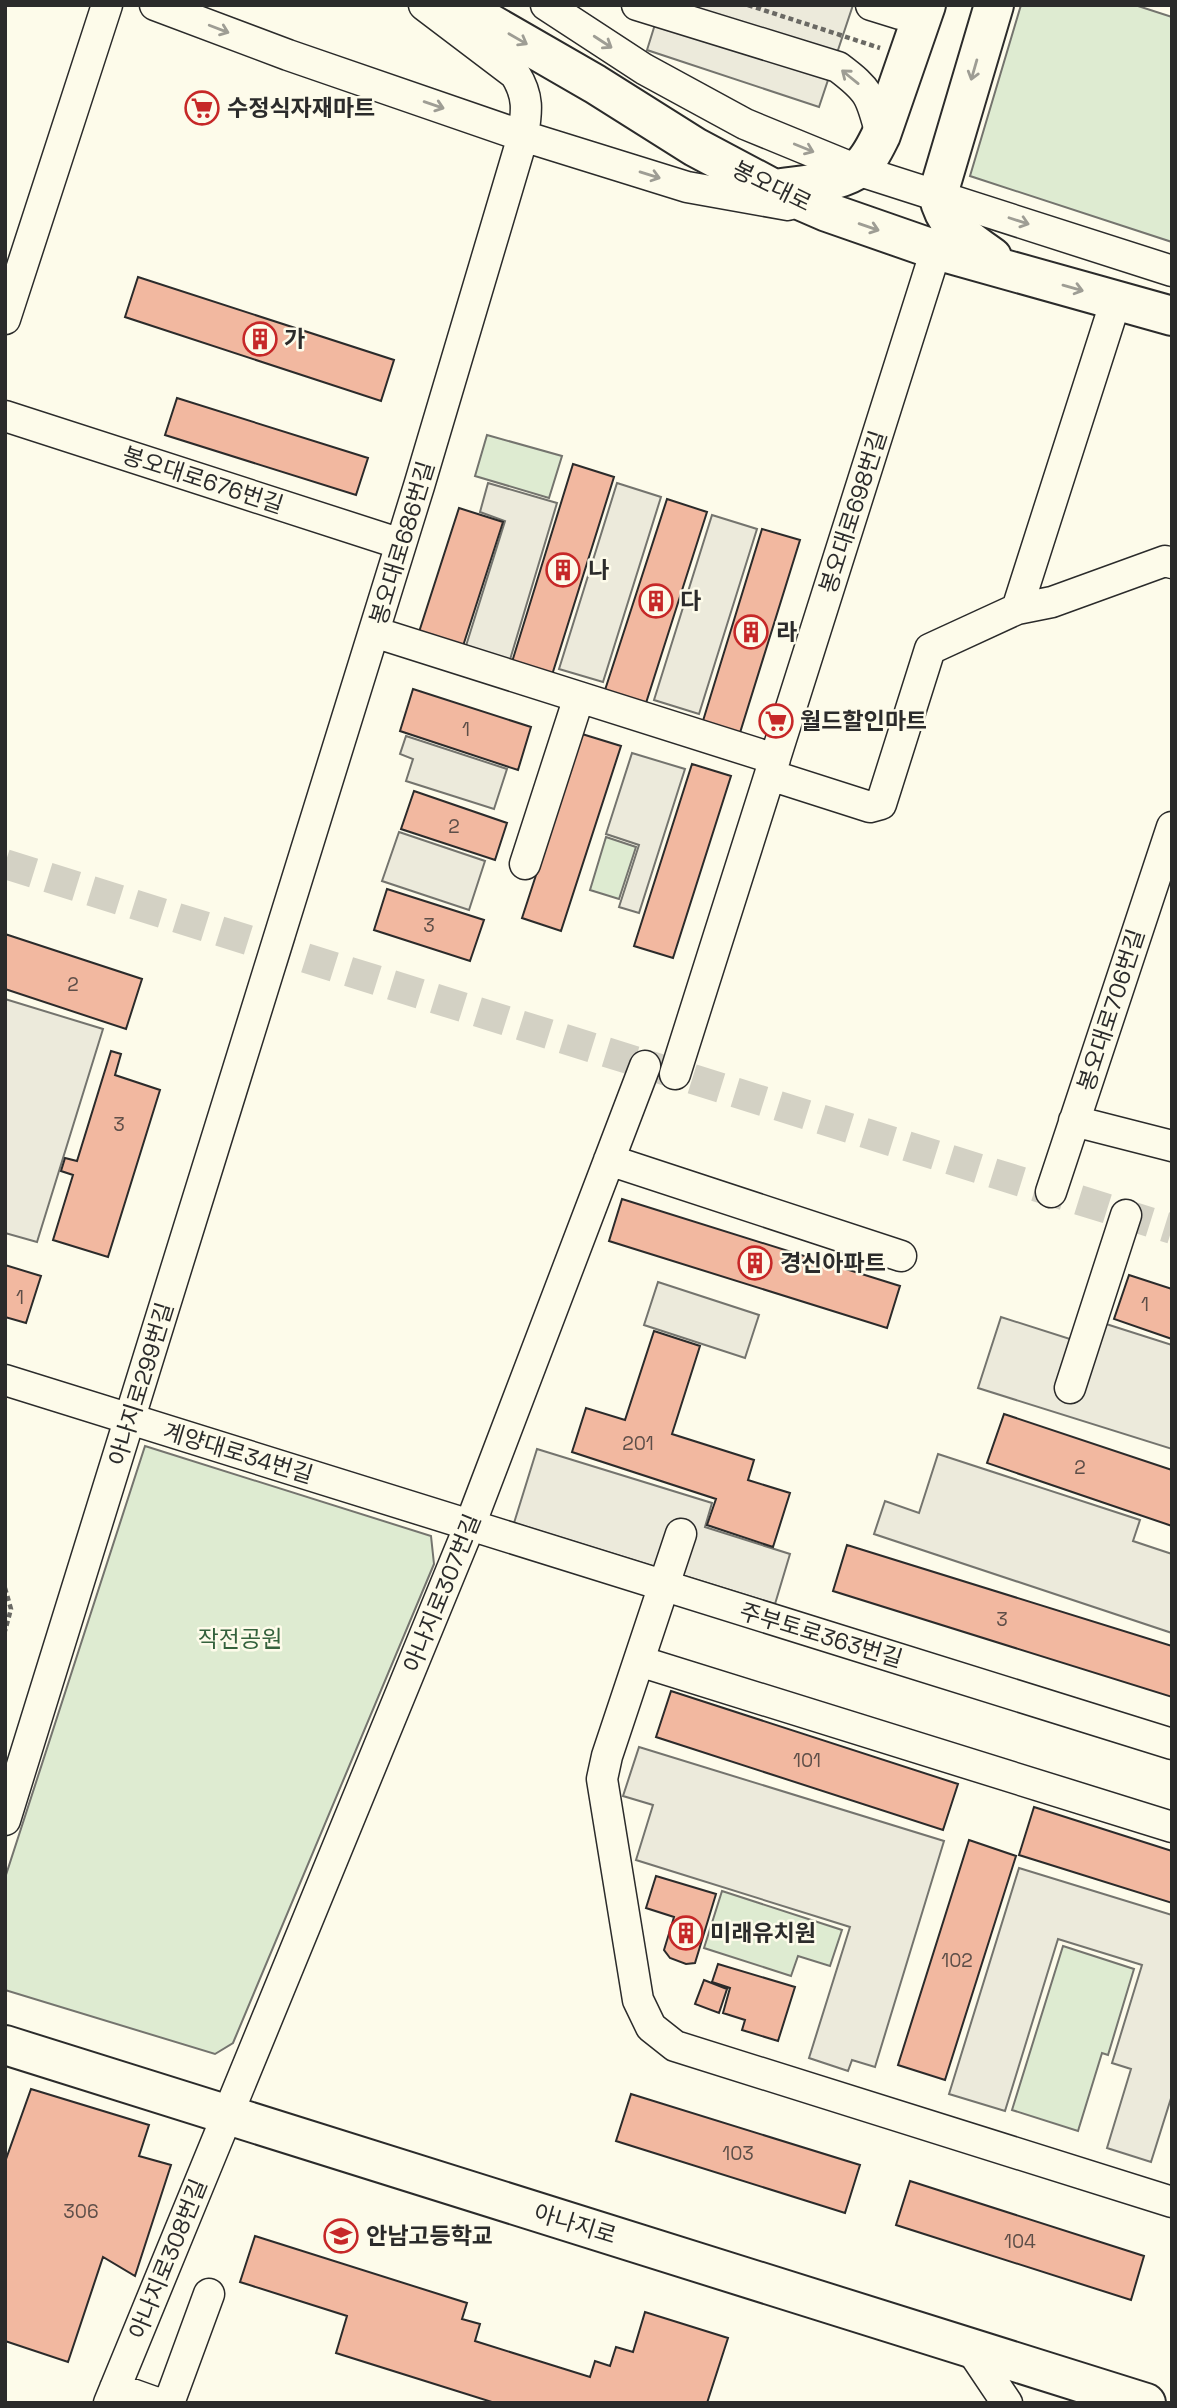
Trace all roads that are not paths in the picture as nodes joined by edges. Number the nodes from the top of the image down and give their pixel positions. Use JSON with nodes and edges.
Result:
{"nodes":[{"id":1,"x":107,"y":5,"type":"edge"},
{"id":2,"x":155,"y":5,"type":"edge"},
{"id":3,"x":424,"y":5,"type":"edge"},
{"id":4,"x":458,"y":5,"type":"edge"},
{"id":5,"x":546,"y":5,"type":"edge"},
{"id":6,"x":637,"y":5,"type":"edge"},
{"id":7,"x":871,"y":5,"type":"edge"},
{"id":8,"x":995,"y":5,"type":"edge"},
{"id":9,"x":925,"y":6,"type":"edge"},
{"id":10,"x":881,"y":135,"type":"junction"},
{"id":11,"x":523,"y":136,"type":"junction"},
{"id":12,"x":858,"y":170,"type":"junction"},
{"id":13,"x":774,"y":189,"type":"junction"},
{"id":14,"x":938,"y":194,"type":"junction"},
{"id":15,"x":827,"y":212,"type":"junction"},
{"id":16,"x":936,"y":250,"type":"junction"},
{"id":17,"x":1008,"y":268,"type":"junction"},
{"id":18,"x":1172,"y":271,"type":"edge"},
{"id":19,"x":1116,"y":300,"type":"junction"},
{"id":20,"x":1172,"y":316,"type":"edge"},
{"id":21,"x":5,"y":319,"type":"edge"},
{"id":22,"x":5,"y":416,"type":"edge"},
{"id":23,"x":401,"y":544,"type":"junction"},
{"id":24,"x":1172,"y":563,"type":"edge"},
{"id":25,"x":1017,"y":609,"type":"junction"},
{"id":26,"x":374,"y":632,"type":"junction"},
{"id":27,"x":579,"y":697,"type":"junction"},
{"id":28,"x":772,"y":767,"type":"junction"},
{"id":29,"x":1172,"y":827,"type":"edge"},
{"id":30,"x":525,"y":864,"type":"dead end"},
{"id":31,"x":1163,"y":886,"type":"edge"},
{"id":32,"x":276,"y":949,"type":"joint"},
{"id":33,"x":645,"y":1066,"type":"dead end"},
{"id":34,"x":675,"y":1074,"type":"dead end"},
{"id":35,"x":1074,"y":1121,"type":"junction"},
{"id":36,"x":1172,"y":1146,"type":"edge"},
{"id":37,"x":609,"y":1160,"type":"junction"},
{"id":38,"x":1051,"y":1192,"type":"dead end"},
{"id":39,"x":1126,"y":1215,"type":"dead end"},
{"id":40,"x":901,"y":1256,"type":"dead end"},
{"id":41,"x":5,"y":1380,"type":"edge"},
{"id":42,"x":1070,"y":1388,"type":"dead end"},
{"id":43,"x":130,"y":1419,"type":"junction"},
{"id":44,"x":470,"y":1525,"type":"junction"},
{"id":45,"x":681,"y":1534,"type":"dead end"},
{"id":46,"x":665,"y":1586,"type":"junction"},
{"id":47,"x":639,"y":1661,"type":"junction"},
{"id":48,"x":1172,"y":1744,"type":"edge"},
{"id":49,"x":5,"y":1820,"type":"edge"},
{"id":50,"x":1172,"y":1827,"type":"edge"},
{"id":51,"x":5,"y":2045,"type":"edge"},
{"id":52,"x":228,"y":2115,"type":"junction"},
{"id":53,"x":1172,"y":2202,"type":"edge"},
{"id":54,"x":209,"y":2294,"type":"dead end"},
{"id":55,"x":970,"y":2348,"type":"junction"},
{"id":56,"x":112,"y":2395,"type":"edge"},
{"id":57,"x":157,"y":2403,"type":"edge"},
{"id":58,"x":169,"y":2403,"type":"edge"},
{"id":59,"x":1007,"y":2403,"type":"edge"},
{"id":60,"x":1146,"y":2403,"type":"edge"}],
"edges":[{"from":1,"to":21,"type":"street"},
{"from":2,"to":11,"type":"street","one_way":true},
{"from":3,"to":11,"type":"street","name":"봉오대로686번길"},
{"from":4,"to":13,"type":"main road","name":"봉오대로","one_way":true},
{"from":5,"to":12,"type":"street","one_way":true},
{"from":10,"to":6,"type":"street","one_way":true},
{"from":7,"to":9,"type":"street"},
{"from":8,"to":14,"type":"main road","one_way":true},
{"from":9,"to":10,"type":"main road"},
{"from":10,"to":12,"type":"main road"},
{"from":11,"to":15,"type":"street","one_way":true},
{"from":11,"to":23,"type":"street","name":"봉오대로686번길"},
{"from":12,"to":13,"type":"main road"},
{"from":12,"to":14,"type":"street"},
{"from":13,"to":15,"type":"main road","name":"봉오대로"},
{"from":14,"to":17,"type":"main road"},
{"from":14,"to":18,"type":"street","one_way":true},
{"from":15,"to":16,"type":"main road","name":"봉오대로","one_way":true},
{"from":16,"to":17,"type":"main road","name":"봉오대로"},
{"from":16,"to":28,"type":"street","name":"봉오대로698번길"},
{"from":17,"to":19,"type":"main road","name":"봉오대로","one_way":true},
{"from":19,"to":20,"type":"main road","name":"봉오대로"},
{"from":19,"to":25,"type":"street"},
{"from":22,"to":23,"type":"street","name":"봉오대로676번길"},
{"from":23,"to":26,"type":"street","name":"봉오대로686번길"},
{"from":24,"to":25,"type":"street"},
{"from":25,"to":28,"type":"street"},
{"from":26,"to":27,"type":"street"},
{"from":26,"to":32,"type":"street","name":"봉오대로686번길"},
{"from":27,"to":28,"type":"street"},
{"from":27,"to":30,"type":"street"},
{"from":28,"to":34,"type":"street","name":"봉오대로698번길"},
{"from":29,"to":31,"type":"street","name":"봉오대로706번길"},
{"from":31,"to":35,"type":"street","name":"봉오대로706번길"},
{"from":32,"to":43,"type":"street","name":"아나지로299번길"},
{"from":33,"to":37,"type":"street","name":"아나지로307번길"},
{"from":35,"to":36,"type":"street"},
{"from":35,"to":38,"type":"street","name":"봉오대로706번길"},
{"from":37,"to":40,"type":"street"},
{"from":37,"to":44,"type":"street","name":"아나지로307번길"},
{"from":39,"to":42,"type":"street"},
{"from":41,"to":43,"type":"street","name":"계양대로34번길"},
{"from":43,"to":44,"type":"street","name":"계양대로34번길"},
{"from":43,"to":49,"type":"street","name":"아나지로299번길"},
{"from":44,"to":46,"type":"street","name":"주부토로363번길"},
{"from":44,"to":52,"type":"street","name":"아나지로307번길"},
{"from":45,"to":46,"type":"street"},
{"from":46,"to":47,"type":"street"},
{"from":46,"to":48,"type":"street","name":"주부토로363번길"},
{"from":47,"to":50,"type":"street"},
{"from":47,"to":53,"type":"street"},
{"from":51,"to":52,"type":"main road","name":"아나지로"},
{"from":52,"to":55,"type":"main road","name":"아나지로"},
{"from":52,"to":56,"type":"street","name":"아나지로308번길"},
{"from":54,"to":58,"type":"street"},
{"from":55,"to":59,"type":"street"},
{"from":55,"to":60,"type":"main road","name":"아나지로"},
{"from":56,"to":57,"type":"street"}]}
